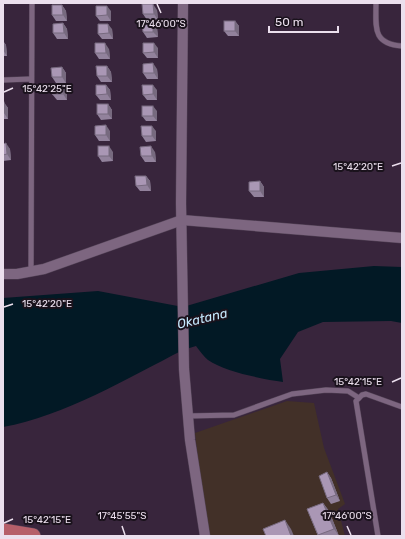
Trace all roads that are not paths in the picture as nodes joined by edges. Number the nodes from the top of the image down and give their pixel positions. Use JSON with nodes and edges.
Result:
{"nodes":[{"id":1,"x":32,"y":3,"type":"edge"},
{"id":2,"x":183,"y":3,"type":"edge"},
{"id":3,"x":376,"y":3,"type":"edge"},
{"id":4,"x":402,"y":46,"type":"edge"},
{"id":5,"x":31,"y":79,"type":"junction"},
{"id":6,"x":3,"y":80,"type":"edge"},
{"id":7,"x":182,"y":220,"type":"junction"},
{"id":8,"x":402,"y":238,"type":"edge"},
{"id":9,"x":31,"y":272,"type":"junction"},
{"id":10,"x":3,"y":274,"type":"edge"},
{"id":11,"x":359,"y":398,"type":"junction"},
{"id":12,"x":402,"y":407,"type":"edge"},
{"id":13,"x":187,"y":416,"type":"junction"},
{"id":14,"x":3,"y":531,"type":"edge"},
{"id":15,"x":33,"y":536,"type":"edge"},
{"id":16,"x":205,"y":536,"type":"edge"},
{"id":17,"x":378,"y":536,"type":"edge"}],
"edges":[{"from":1,"to":5,"type":"lane"},
{"from":2,"to":7,"type":"street"},
{"from":3,"to":4,"type":"lane"},
{"from":5,"to":6,"type":"lane"},
{"from":5,"to":9,"type":"lane"},
{"from":7,"to":8,"type":"street"},
{"from":7,"to":9,"type":"street"},
{"from":7,"to":13,"type":"street"},
{"from":9,"to":10,"type":"street"},
{"from":11,"to":12,"type":"lane"},
{"from":11,"to":13,"type":"lane"},
{"from":11,"to":17,"type":"lane"},
{"from":13,"to":16,"type":"street"},
{"from":14,"to":15,"type":"main road"}]}
